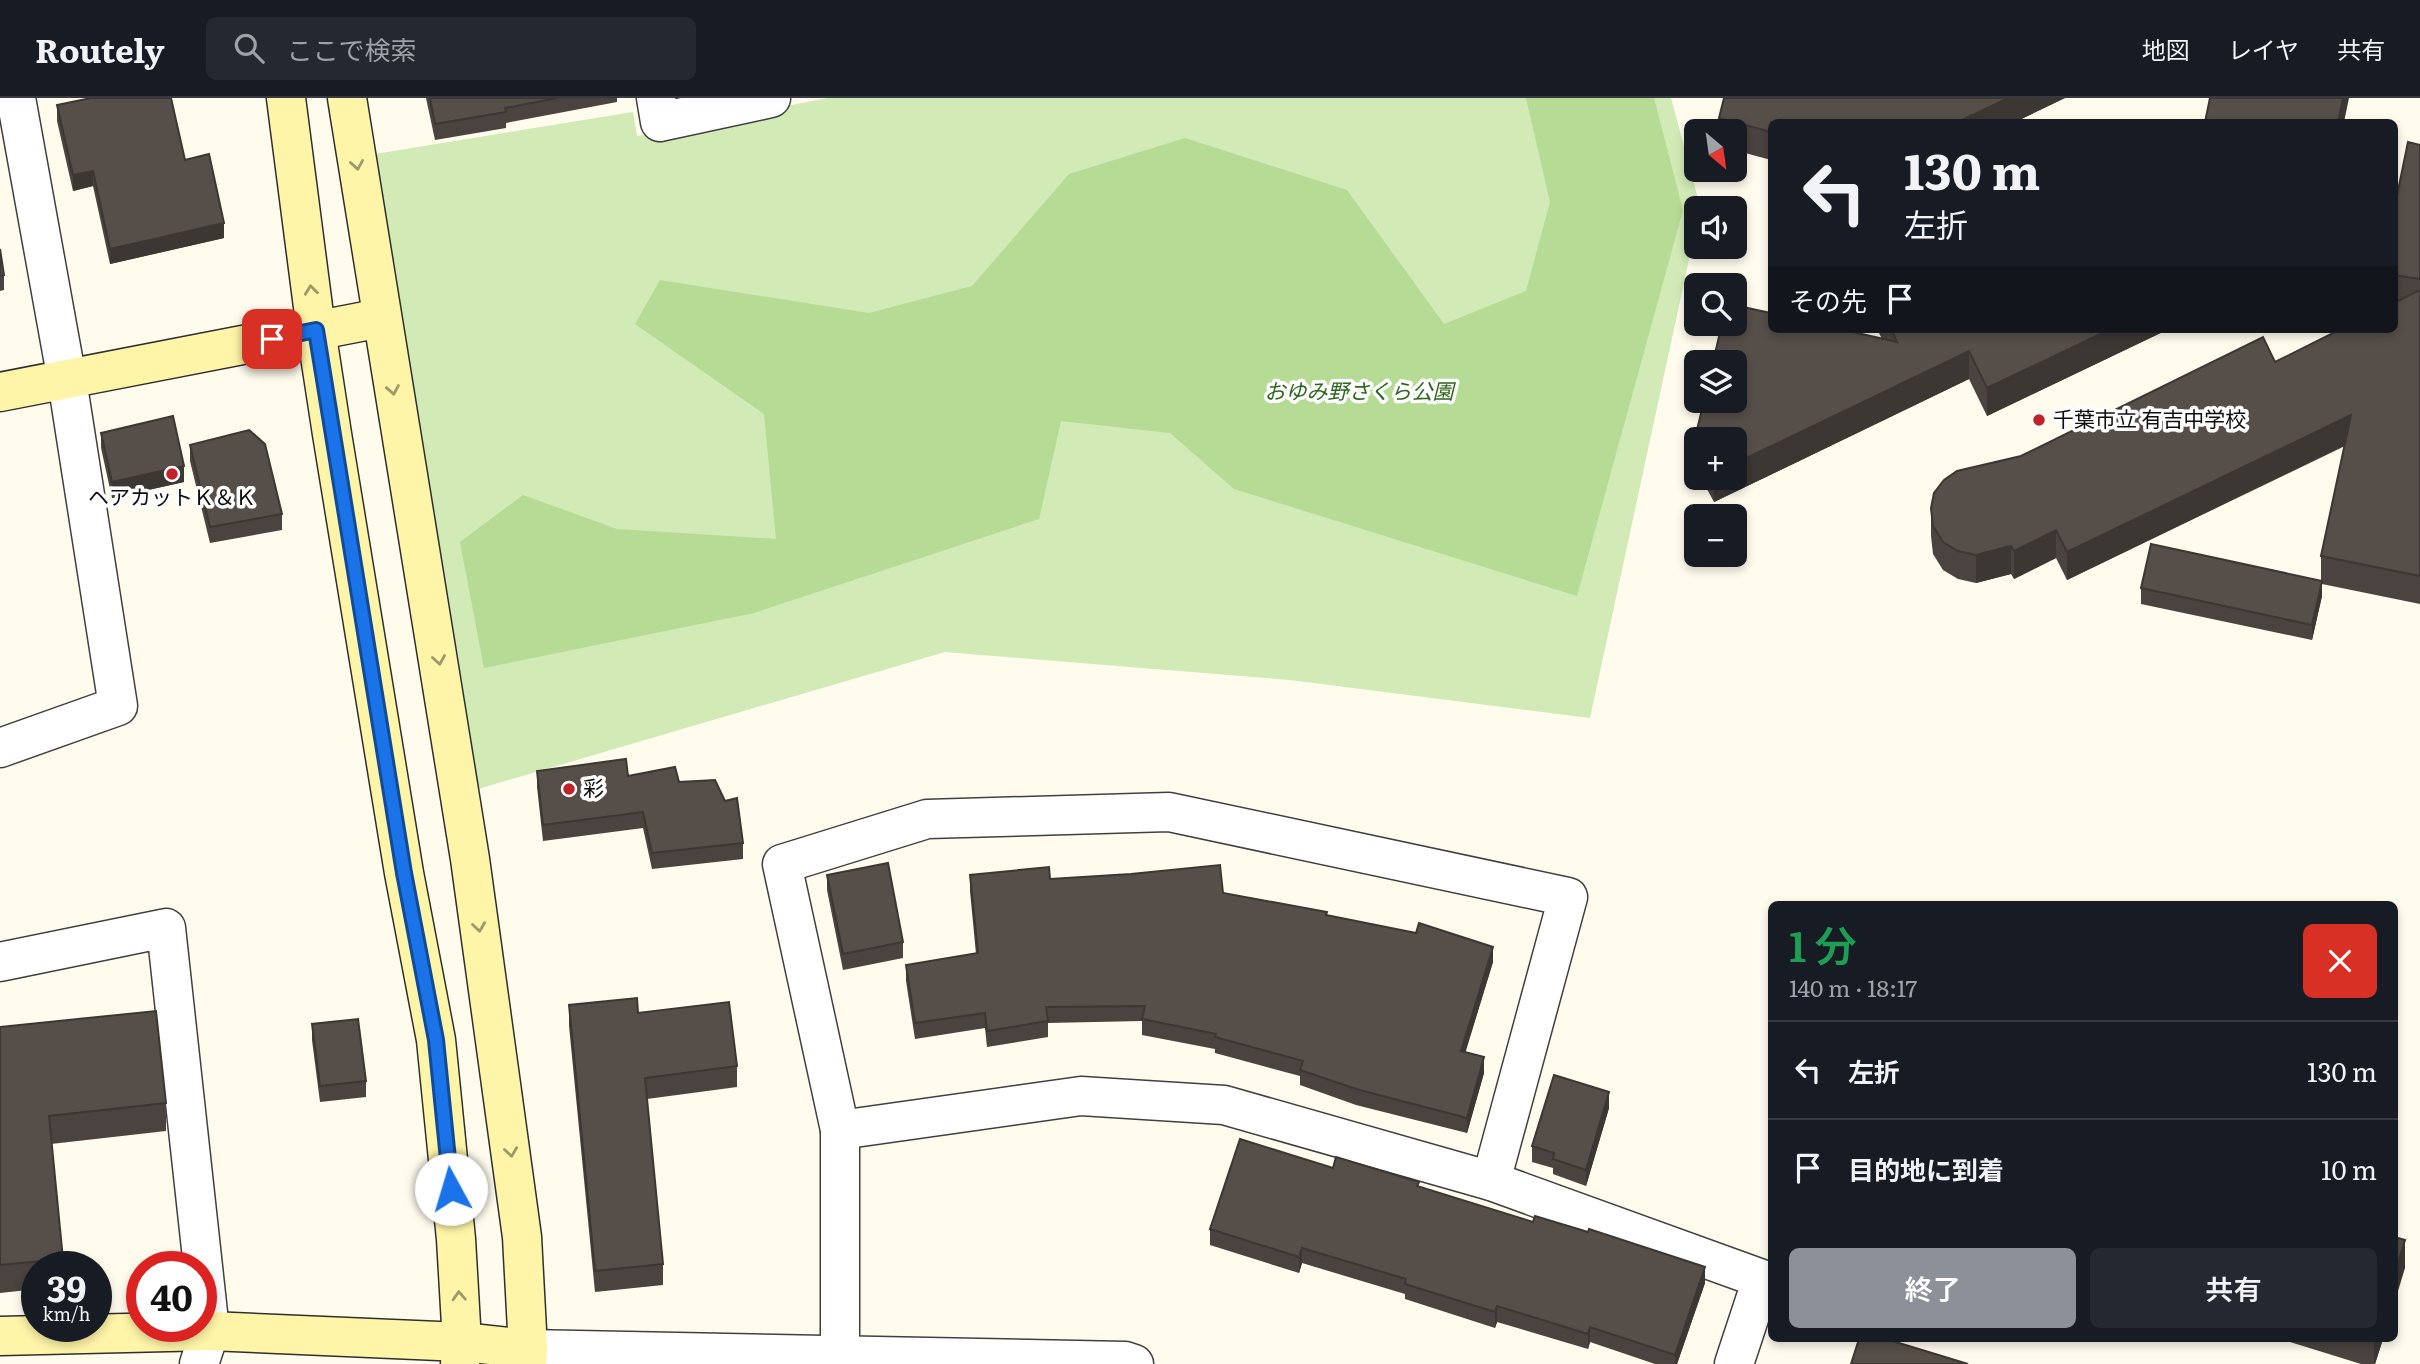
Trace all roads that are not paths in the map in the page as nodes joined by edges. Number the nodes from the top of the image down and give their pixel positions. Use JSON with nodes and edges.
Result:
{"nodes":[{"id":1,"x":16,"y":98,"type":"edge"},
{"id":2,"x":286,"y":98,"type":"edge"},
{"id":3,"x":347,"y":98,"type":"edge"},
{"id":4,"x":656,"y":98,"type":"edge"},
{"id":5,"x":771,"y":98,"type":"edge"},
{"id":6,"x":381,"y":318,"type":"junction"},
{"id":7,"x":316,"y":330,"type":"junction"},
{"id":8,"x":67,"y":380,"type":"junction"},
{"id":9,"x":0,"y":391,"type":"edge"},
{"id":10,"x":0,"y":748,"type":"edge"},
{"id":11,"x":0,"y":962,"type":"edge"},
{"id":12,"x":840,"y":1130,"type":"junction"},
{"id":13,"x":1491,"y":1181,"type":"junction"},
{"id":14,"x":0,"y":1336,"type":"edge"},
{"id":15,"x":204,"y":1348,"type":"edge"},
{"id":16,"x":461,"y":1353,"type":"edge"},
{"id":17,"x":527,"y":1356,"type":"edge"},
{"id":18,"x":840,"y":1360,"type":"edge"},
{"id":19,"x":1134,"y":1364,"type":"edge"},
{"id":20,"x":1734,"y":1364,"type":"edge"}],
"edges":[{"from":1,"to":8,"type":"street"},
{"from":7,"to":2,"type":"street","one_way":true},
{"from":3,"to":6,"type":"street","one_way":true},
{"from":4,"to":5,"type":"street"},
{"from":6,"to":7,"type":"street"},
{"from":6,"to":17,"type":"street","one_way":true},
{"from":7,"to":8,"type":"street"},
{"from":16,"to":7,"type":"street","one_way":true},
{"from":8,"to":9,"type":"street"},
{"from":8,"to":10,"type":"street"},
{"from":11,"to":15,"type":"street"},
{"from":12,"to":13,"type":"street"},
{"from":12,"to":13,"type":"street"},
{"from":12,"to":18,"type":"street"},
{"from":13,"to":20,"type":"street"},
{"from":14,"to":15,"type":"street"},
{"from":15,"to":16,"type":"street"},
{"from":16,"to":17,"type":"street"},
{"from":17,"to":18,"type":"street"},
{"from":18,"to":19,"type":"street"}]}
